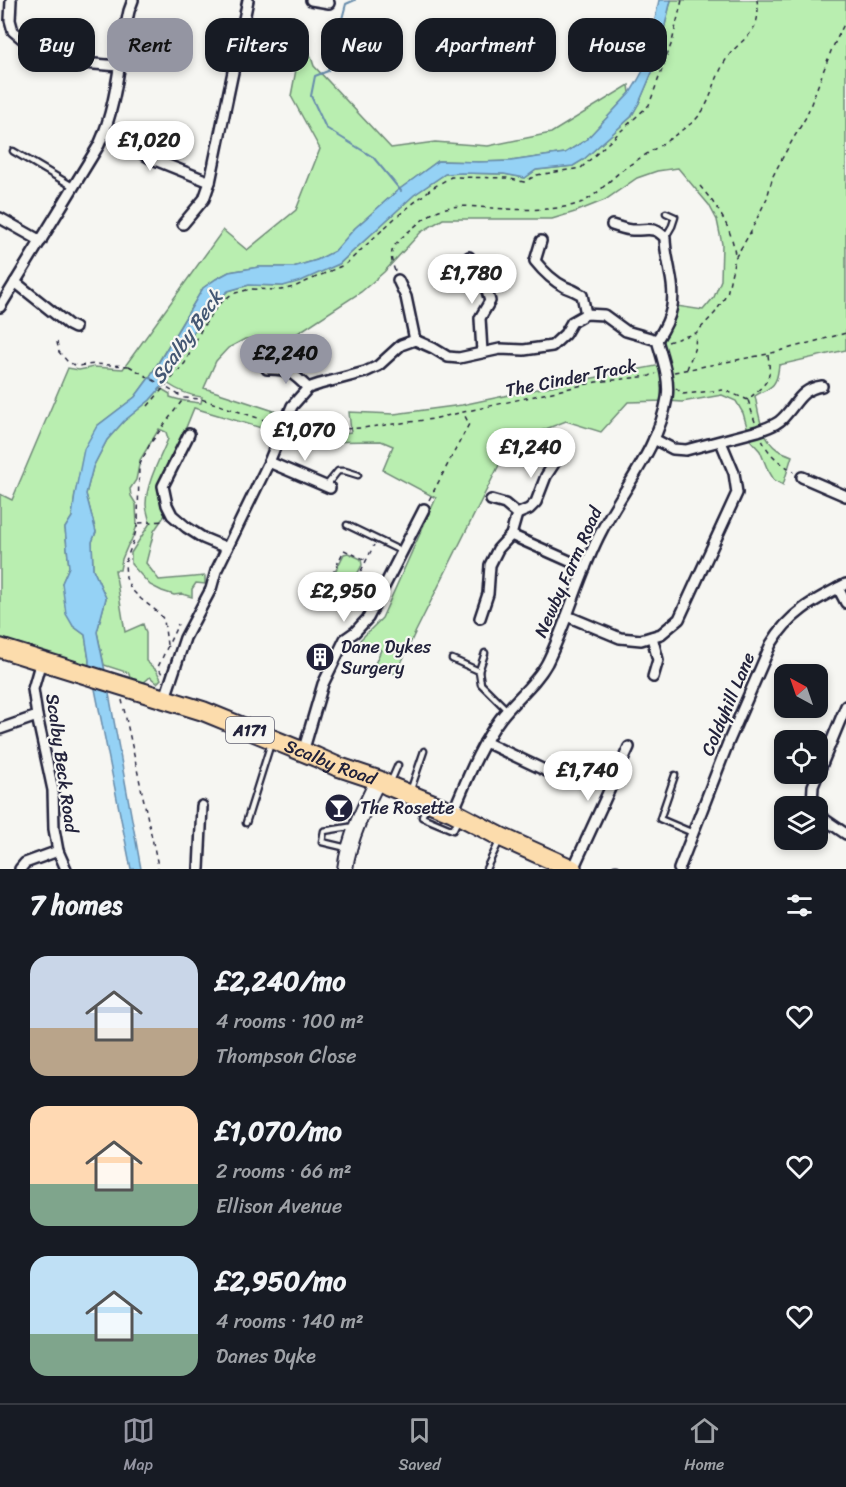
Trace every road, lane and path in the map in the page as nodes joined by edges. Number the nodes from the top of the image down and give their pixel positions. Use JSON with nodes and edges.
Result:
{"nodes":[{"id":1,"x":10,"y":0,"type":"edge"},
{"id":2,"x":133,"y":0,"type":"edge"},
{"id":3,"x":248,"y":0,"type":"edge"},
{"id":4,"x":310,"y":0,"type":"edge"},
{"id":5,"x":682,"y":0,"type":"edge"},
{"id":6,"x":757,"y":0,"type":"edge"},
{"id":7,"x":329,"y":3,"type":"dead end"},
{"id":8,"x":128,"y":18,"type":"edge"},
{"id":9,"x":846,"y":20,"type":"edge"},
{"id":10,"x":107,"y":65,"type":"edge"},
{"id":11,"x":118,"y":72,"type":"edge"},
{"id":12,"x":105,"y":132,"type":"junction"},
{"id":13,"x":13,"y":151,"type":"dead end"},
{"id":14,"x":210,"y":182,"type":"junction"},
{"id":15,"x":700,"y":186,"type":"dead end"},
{"id":16,"x":74,"y":187,"type":"junction"},
{"id":17,"x":666,"y":213,"type":"dead end"},
{"id":18,"x":0,"y":218,"type":"edge"},
{"id":19,"x":183,"y":224,"type":"dead end"},
{"id":20,"x":612,"y":225,"type":"dead end"},
{"id":21,"x":665,"y":238,"type":"junction"},
{"id":22,"x":41,"y":241,"type":"junction"},
{"id":23,"x":541,"y":241,"type":"dead end"},
{"id":24,"x":469,"y":257,"type":"dead end"},
{"id":25,"x":735,"y":258,"type":"junction"},
{"id":26,"x":398,"y":280,"type":"joint"},
{"id":27,"x":15,"y":282,"type":"junction"},
{"id":28,"x":0,"y":307,"type":"edge"},
{"id":29,"x":586,"y":314,"type":"junction"},
{"id":30,"x":75,"y":328,"type":"dead end"},
{"id":31,"x":696,"y":333,"type":"junction"},
{"id":32,"x":846,"y":333,"type":"edge"},
{"id":33,"x":415,"y":340,"type":"junction"},
{"id":34,"x":57,"y":342,"type":"dead end"},
{"id":35,"x":658,"y":343,"type":"junction"},
{"id":36,"x":482,"y":352,"type":"junction"},
{"id":37,"x":768,"y":354,"type":"junction"},
{"id":38,"x":267,"y":369,"type":"dead end"},
{"id":39,"x":687,"y":370,"type":"junction"},
{"id":40,"x":665,"y":373,"type":"junction"},
{"id":41,"x":668,"y":386,"type":"junction"},
{"id":42,"x":822,"y":386,"type":"dead end"},
{"id":43,"x":308,"y":388,"type":"junction"},
{"id":44,"x":184,"y":398,"type":"junction"},
{"id":45,"x":748,"y":400,"type":"junction"},
{"id":46,"x":148,"y":406,"type":"dead end"},
{"id":47,"x":463,"y":412,"type":"junction"},
{"id":48,"x":273,"y":423,"type":"dead end"},
{"id":49,"x":295,"y":428,"type":"dead end"},
{"id":50,"x":758,"y":431,"type":"junction"},
{"id":51,"x":189,"y":434,"type":"dead end"},
{"id":52,"x":654,"y":440,"type":"junction"},
{"id":53,"x":721,"y":442,"type":"junction"},
{"id":54,"x":268,"y":462,"type":"junction"},
{"id":55,"x":550,"y":463,"type":"dead end"},
{"id":56,"x":358,"y":475,"type":"dead end"},
{"id":57,"x":802,"y":477,"type":"joint"},
{"id":58,"x":328,"y":487,"type":"joint"},
{"id":59,"x":846,"y":496,"type":"edge"},
{"id":60,"x":491,"y":500,"type":"dead end"},
{"id":61,"x":424,"y":509,"type":"joint"},
{"id":62,"x":517,"y":514,"type":"junction"},
{"id":63,"x":172,"y":515,"type":"junction"},
{"id":64,"x":138,"y":523,"type":"junction"},
{"id":65,"x":347,"y":525,"type":"dead end"},
{"id":66,"x":511,"y":535,"type":"junction"},
{"id":67,"x":377,"y":539,"type":"junction"},
{"id":68,"x":227,"y":548,"type":"junction"},
{"id":69,"x":402,"y":551,"type":"junction"},
{"id":70,"x":366,"y":560,"type":"junction"},
{"id":71,"x":585,"y":568,"type":"junction"},
{"id":72,"x":842,"y":586,"type":"edge"},
{"id":73,"x":348,"y":596,"type":"junction"},
{"id":74,"x":846,"y":603,"type":"edge"},
{"id":75,"x":373,"y":608,"type":"junction"},
{"id":76,"x":479,"y":611,"type":"dead end"},
{"id":77,"x":567,"y":616,"type":"junction"},
{"id":78,"x":178,"y":624,"type":"dead end"},
{"id":79,"x":652,"y":637,"type":"junction"},
{"id":80,"x":167,"y":645,"type":"junction"},
{"id":81,"x":0,"y":648,"type":"edge"},
{"id":82,"x":485,"y":653,"type":"dead end"},
{"id":83,"x":452,"y":659,"type":"dead end"},
{"id":84,"x":41,"y":661,"type":"junction"},
{"id":85,"x":479,"y":670,"type":"junction"},
{"id":86,"x":653,"y":677,"type":"dead end"},
{"id":87,"x":117,"y":684,"type":"junction"},
{"id":88,"x":166,"y":695,"type":"junction"},
{"id":89,"x":846,"y":706,"type":"edge"},
{"id":90,"x":508,"y":711,"type":"junction"},
{"id":91,"x":37,"y":716,"type":"junction"},
{"id":92,"x":0,"y":729,"type":"edge"},
{"id":93,"x":272,"y":740,"type":"junction"},
{"id":94,"x":484,"y":742,"type":"junction"},
{"id":95,"x":629,"y":747,"type":"dead end"},
{"id":96,"x":423,"y":751,"type":"dead end"},
{"id":97,"x":303,"y":752,"type":"junction"},
{"id":98,"x":398,"y":765,"type":"dead end"},
{"id":99,"x":675,"y":775,"type":"dead end"},
{"id":100,"x":558,"y":777,"type":"dead end"},
{"id":101,"x":384,"y":783,"type":"junction"},
{"id":102,"x":410,"y":795,"type":"junction"},
{"id":103,"x":812,"y":796,"type":"edge"},
{"id":104,"x":202,"y":806,"type":"dead end"},
{"id":105,"x":457,"y":814,"type":"junction"},
{"id":106,"x":828,"y":822,"type":"edge"},
{"id":107,"x":246,"y":823,"type":"dead end"},
{"id":108,"x":357,"y":826,"type":"junction"},
{"id":109,"x":693,"y":832,"type":"junction"},
{"id":110,"x":846,"y":834,"type":"edge"},
{"id":111,"x":501,"y":837,"type":"junction"},
{"id":112,"x":349,"y":849,"type":"junction"},
{"id":113,"x":58,"y":851,"type":"junction"},
{"id":114,"x":549,"y":864,"type":"edge"},
{"id":115,"x":20,"y":869,"type":"edge"},
{"id":116,"x":66,"y":869,"type":"edge"},
{"id":117,"x":158,"y":869,"type":"edge"},
{"id":118,"x":199,"y":869,"type":"edge"},
{"id":119,"x":345,"y":869,"type":"edge"},
{"id":120,"x":486,"y":869,"type":"edge"},
{"id":121,"x":573,"y":869,"type":"edge"},
{"id":122,"x":679,"y":869,"type":"edge"}],
"edges":[{"from":1,"to":10,"type":"street"},
{"from":2,"to":8,"type":"street"},
{"from":3,"to":14,"type":"street"},
{"from":4,"to":7,"type":"street"},
{"from":5,"to":46,"type":"path"},
{"from":6,"to":26,"type":"path"},
{"from":9,"to":25,"type":"path"},
{"from":11,"to":12,"type":"street"},
{"from":12,"to":14,"type":"street"},
{"from":12,"to":16,"type":"street"},
{"from":13,"to":16,"type":"lane"},
{"from":14,"to":19,"type":"street"},
{"from":15,"to":25,"type":"path"},
{"from":16,"to":22,"type":"street"},
{"from":17,"to":21,"type":"lane"},
{"from":18,"to":22,"type":"street"},
{"from":20,"to":21,"type":"street"},
{"from":21,"to":35,"type":"street"},
{"from":22,"to":27,"type":"street"},
{"from":23,"to":29,"type":"street"},
{"from":24,"to":36,"type":"street"},
{"from":25,"to":31,"type":"path"},
{"from":26,"to":33,"type":"street"},
{"from":27,"to":28,"type":"street"},
{"from":27,"to":30,"type":"street"},
{"from":29,"to":35,"type":"street"},
{"from":29,"to":36,"type":"street"},
{"from":31,"to":35,"type":"path"},
{"from":31,"to":39,"type":"path"},
{"from":32,"to":37,"type":"path","name":"The Cinder Track"},
{"from":33,"to":36,"type":"street"},
{"from":33,"to":43,"type":"street"},
{"from":34,"to":44,"type":"path","bridge":true},
{"from":35,"to":40,"type":"street","name":"Newby Farm Road"},
{"from":37,"to":39,"type":"path","name":"The Cinder Track"},
{"from":37,"to":45,"type":"path"},
{"from":38,"to":43,"type":"street"},
{"from":39,"to":40,"type":"path","name":"The Cinder Track"},
{"from":40,"to":41,"type":"street","name":"Newby Farm Road"},
{"from":40,"to":47,"type":"path","name":"The Cinder Track"},
{"from":41,"to":45,"type":"path"},
{"from":41,"to":52,"type":"street","name":"Newby Farm Road"},
{"from":42,"to":50,"type":"street"},
{"from":43,"to":54,"type":"street"},
{"from":44,"to":48,"type":"path"},
{"from":44,"to":64,"type":"path"},
{"from":45,"to":50,"type":"path"},
{"from":47,"to":49,"type":"path","name":"The Cinder Track"},
{"from":47,"to":61,"type":"path"},
{"from":50,"to":53,"type":"street"},
{"from":50,"to":57,"type":"path"},
{"from":51,"to":63,"type":"street"},
{"from":52,"to":53,"type":"street"},
{"from":52,"to":71,"type":"street","name":"Newby Farm Road"},
{"from":53,"to":79,"type":"street"},
{"from":54,"to":58,"type":"street"},
{"from":54,"to":68,"type":"street"},
{"from":55,"to":62,"type":"street"},
{"from":56,"to":58,"type":"lane"},
{"from":57,"to":59,"type":"street"},
{"from":60,"to":62,"type":"street"},
{"from":61,"to":69,"type":"street"},
{"from":62,"to":66,"type":"street"},
{"from":63,"to":64,"type":"path"},
{"from":63,"to":68,"type":"street"},
{"from":64,"to":80,"type":"path"},
{"from":65,"to":67,"type":"lane"},
{"from":66,"to":71,"type":"street"},
{"from":66,"to":76,"type":"street"},
{"from":67,"to":69,"type":"lane"},
{"from":67,"to":70,"type":"path"},
{"from":68,"to":88,"type":"street"},
{"from":69,"to":75,"type":"street"},
{"from":70,"to":73,"type":"path"},
{"from":70,"to":73,"type":"path"},
{"from":71,"to":77,"type":"street","name":"Newby Farm Road"},
{"from":72,"to":74,"type":"street"},
{"from":72,"to":109,"type":"street","name":"Coldyhill Lane"},
{"from":73,"to":75,"type":"path"},
{"from":75,"to":97,"type":"street"},
{"from":77,"to":79,"type":"street"},
{"from":77,"to":90,"type":"street","name":"Newby Farm Road"},
{"from":78,"to":80,"type":"path"},
{"from":79,"to":86,"type":"street"},
{"from":80,"to":88,"type":"path"},
{"from":81,"to":84,"type":"highway","number":"A171"},
{"from":82,"to":85,"type":"lane"},
{"from":83,"to":85,"type":"lane"},
{"from":84,"to":87,"type":"highway","number":"A171"},
{"from":84,"to":91,"type":"street","name":"Scalby Beck Road"},
{"from":85,"to":90,"type":"lane"},
{"from":87,"to":88,"type":"highway","name":"Scalby Road","number":"A171"},
{"from":87,"to":117,"type":"path"},
{"from":88,"to":93,"type":"highway","name":"Scalby Road","number":"A171"},
{"from":89,"to":103,"type":"street"},
{"from":90,"to":94,"type":"street","name":"Newby Farm Road"},
{"from":91,"to":92,"type":"street"},
{"from":91,"to":113,"type":"street","name":"Scalby Beck Road"},
{"from":93,"to":97,"type":"highway","name":"Scalby Road","number":"A171"},
{"from":93,"to":107,"type":"lane"},
{"from":94,"to":100,"type":"street"},
{"from":94,"to":105,"type":"street","name":"Newby Farm Road"},
{"from":95,"to":121,"type":"street"},
{"from":96,"to":102,"type":"lane"},
{"from":97,"to":101,"type":"highway","name":"Scalby Road","number":"A171"},
{"from":98,"to":101,"type":"lane"},
{"from":99,"to":109,"type":"lane"},
{"from":101,"to":102,"type":"highway","name":"Scalby Road","number":"A171"},
{"from":101,"to":108,"type":"street"},
{"from":102,"to":105,"type":"highway","name":"Scalby Road","number":"A171"},
{"from":104,"to":118,"type":"street"},
{"from":105,"to":111,"type":"highway","name":"Scalby Road","number":"A171"},
{"from":106,"to":110,"type":"street"},
{"from":108,"to":112,"type":"street"},
{"from":108,"to":112,"type":"lane"},
{"from":109,"to":122,"type":"street","name":"Coldyhill Lane"},
{"from":111,"to":114,"type":"highway","name":"Scalby Road","number":"A171"},
{"from":111,"to":120,"type":"lane"},
{"from":112,"to":119,"type":"street"},
{"from":113,"to":115,"type":"street"},
{"from":113,"to":116,"type":"street","name":"Scalby Beck Road"},
{"from":114,"to":121,"type":"highway","name":"Scalby Road","number":"A171"}]}
